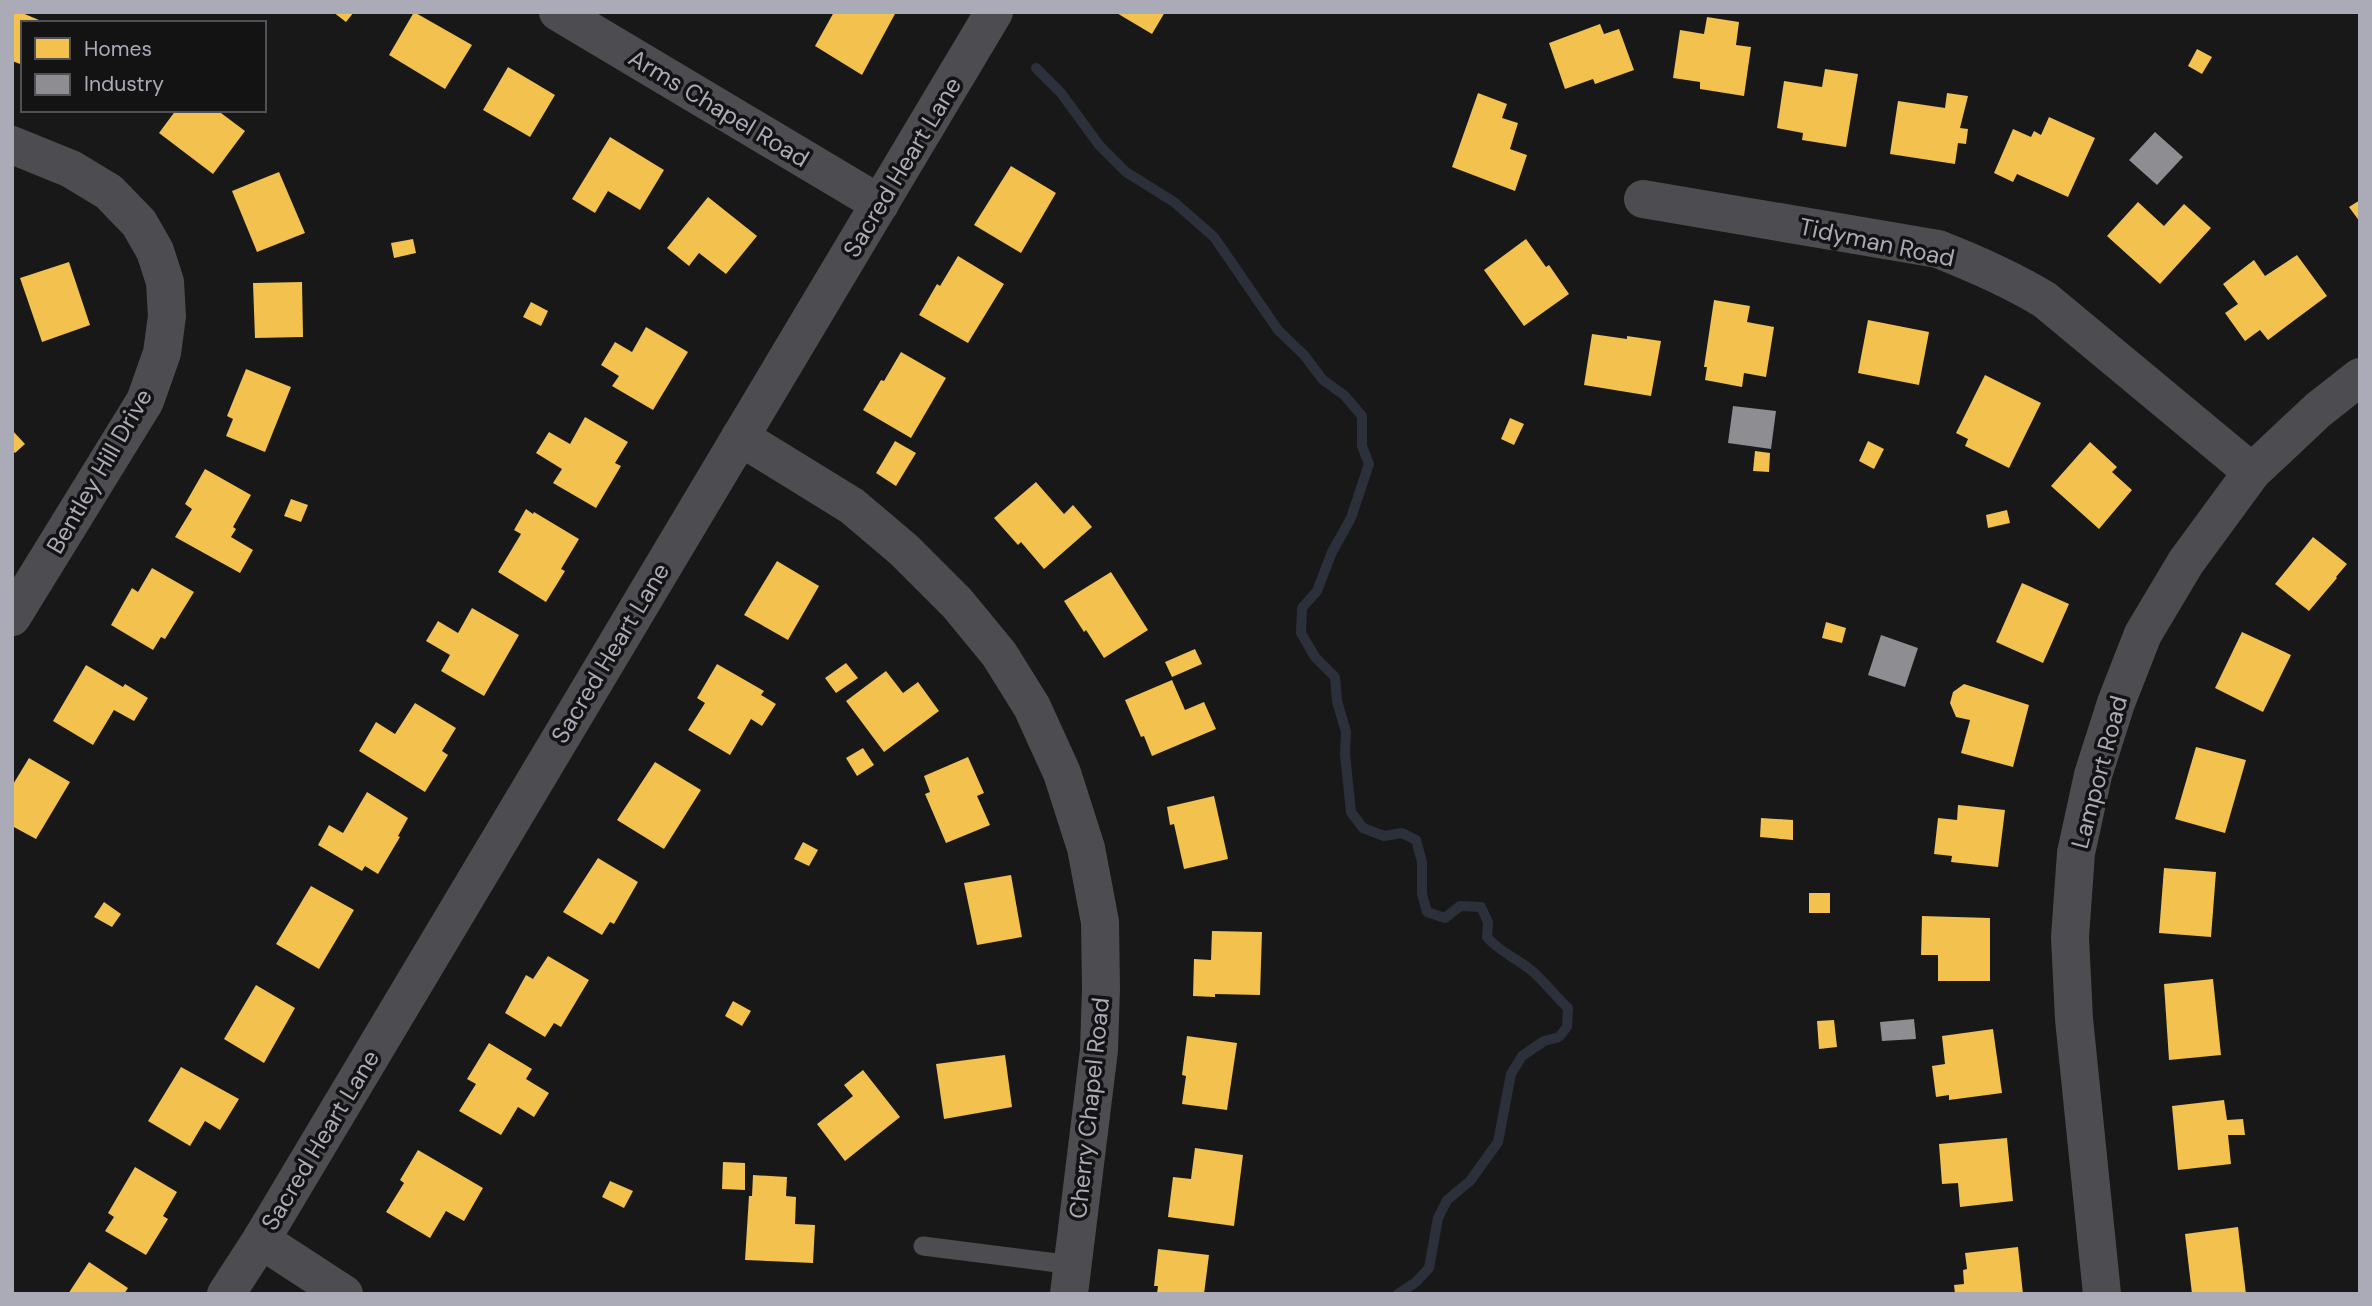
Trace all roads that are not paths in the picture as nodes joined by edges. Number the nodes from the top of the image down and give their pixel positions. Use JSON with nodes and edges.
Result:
{"nodes":[{"id":1,"x":558,"y":12,"type":"edge"},
{"id":2,"x":994,"y":12,"type":"edge"},
{"id":3,"x":12,"y":145,"type":"edge"},
{"id":4,"x":1643,"y":199,"type":"dead end"},
{"id":5,"x":880,"y":204,"type":"junction"},
{"id":6,"x":2360,"y":377,"type":"edge"},
{"id":7,"x":740,"y":437,"type":"junction"},
{"id":8,"x":2252,"y":472,"type":"junction"},
{"id":9,"x":12,"y":617,"type":"edge"},
{"id":10,"x":261,"y":1240,"type":"junction"},
{"id":11,"x":923,"y":1245,"type":"dead end"},
{"id":12,"x":1071,"y":1279,"type":"edge"},
{"id":13,"x":226,"y":1294,"type":"edge"},
{"id":14,"x":344,"y":1294,"type":"edge"},
{"id":15,"x":2102,"y":1294,"type":"edge"}],
"edges":[{"from":1,"to":5,"type":"street","name":"Arms Chapel Road"},
{"from":2,"to":5,"type":"street","name":"Sacred Heart Lane"},
{"from":3,"to":9,"type":"street","name":"Bentley Hill Drive"},
{"from":4,"to":8,"type":"street","name":"Tidyman Road"},
{"from":5,"to":7,"type":"street","name":"Sacred Heart Lane"},
{"from":6,"to":8,"type":"street","name":"Lamport Road"},
{"from":7,"to":10,"type":"street","name":"Sacred Heart Lane"},
{"from":7,"to":12,"type":"street","name":"Cherry Chapel Road"},
{"from":8,"to":15,"type":"street","name":"Lamport Road"},
{"from":10,"to":13,"type":"street","name":"Sacred Heart Lane"},
{"from":10,"to":14,"type":"street"},
{"from":11,"to":12,"type":"lane"}]}
